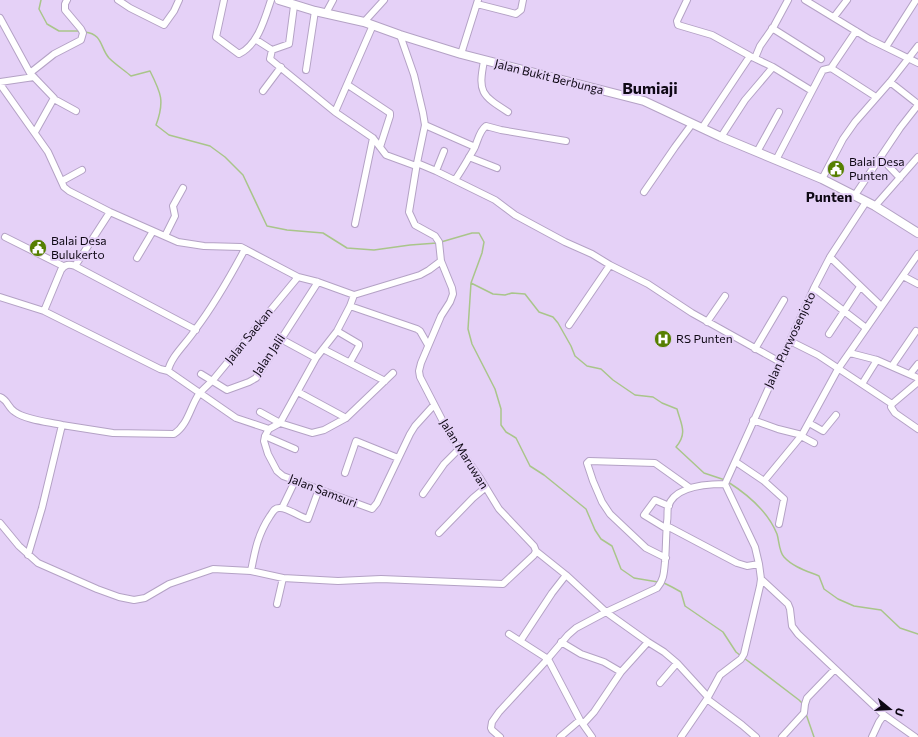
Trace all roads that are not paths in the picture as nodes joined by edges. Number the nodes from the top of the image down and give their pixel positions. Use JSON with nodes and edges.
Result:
{"nodes":[{"id":1,"x":67,"y":0,"type":"edge"},
{"id":2,"x":179,"y":0,"type":"edge"},
{"id":3,"x":224,"y":0,"type":"edge"},
{"id":4,"x":271,"y":0,"type":"edge"},
{"id":5,"x":279,"y":0,"type":"edge"},
{"id":6,"x":333,"y":0,"type":"edge"},
{"id":7,"x":384,"y":0,"type":"edge"},
{"id":8,"x":523,"y":0,"type":"edge"},
{"id":9,"x":687,"y":0,"type":"edge"},
{"id":10,"x":788,"y":0,"type":"edge"},
{"id":11,"x":805,"y":0,"type":"edge"},
{"id":12,"x":847,"y":0,"type":"edge"},
{"id":13,"x":916,"y":0,"type":"edge"},
{"id":14,"x":121,"y":1,"type":"edge"},
{"id":15,"x":478,"y":2,"type":"edge"},
{"id":16,"x":294,"y":6,"type":"junction"},
{"id":17,"x":315,"y":11,"type":"junction"},
{"id":18,"x":326,"y":13,"type":"junction"},
{"id":19,"x":834,"y":17,"type":"junction"},
{"id":20,"x":0,"y":18,"type":"edge"},
{"id":21,"x":364,"y":22,"type":"junction"},
{"id":22,"x":373,"y":25,"type":"junction"},
{"id":23,"x":772,"y":28,"type":"junction"},
{"id":24,"x":856,"y":31,"type":"junction"},
{"id":25,"x":400,"y":35,"type":"junction"},
{"id":26,"x":255,"y":39,"type":"junction"},
{"id":27,"x":918,"y":46,"type":"edge"},
{"id":28,"x":886,"y":47,"type":"junction"},
{"id":29,"x":272,"y":50,"type":"junction"},
{"id":30,"x":461,"y":54,"type":"junction"},
{"id":31,"x":752,"y":57,"type":"junction"},
{"id":32,"x":909,"y":58,"type":"junction"},
{"id":33,"x":821,"y":59,"type":"dead end"},
{"id":34,"x":484,"y":60,"type":"junction"},
{"id":35,"x":918,"y":63,"type":"edge"},
{"id":36,"x":281,"y":67,"type":"junction"},
{"id":37,"x":773,"y":67,"type":"junction"},
{"id":38,"x":830,"y":68,"type":"junction"},
{"id":39,"x":306,"y":70,"type":"dead end"},
{"id":40,"x":32,"y":75,"type":"junction"},
{"id":41,"x":890,"y":82,"type":"junction"},
{"id":42,"x":0,"y":83,"type":"edge"},
{"id":43,"x":348,"y":85,"type":"junction"},
{"id":44,"x":812,"y":91,"type":"junction"},
{"id":45,"x":263,"y":92,"type":"dead end"},
{"id":46,"x":876,"y":97,"type":"junction"},
{"id":47,"x":54,"y":99,"type":"junction"},
{"id":48,"x":918,"y":104,"type":"edge"},
{"id":49,"x":76,"y":111,"type":"dead end"},
{"id":50,"x":336,"y":112,"type":"junction"},
{"id":51,"x":508,"y":112,"type":"dead end"},
{"id":52,"x":779,"y":112,"type":"dead end"},
{"id":53,"x":692,"y":124,"type":"junction"},
{"id":54,"x":425,"y":125,"type":"junction"},
{"id":55,"x":702,"y":128,"type":"junction"},
{"id":56,"x":35,"y":132,"type":"junction"},
{"id":57,"x":721,"y":137,"type":"junction"},
{"id":58,"x":373,"y":138,"type":"junction"},
{"id":59,"x":566,"y":141,"type":"dead end"},
{"id":60,"x":380,"y":147,"type":"junction"},
{"id":61,"x":475,"y":147,"type":"junction"},
{"id":62,"x":444,"y":150,"type":"dead end"},
{"id":63,"x":757,"y":152,"type":"junction"},
{"id":64,"x":469,"y":157,"type":"junction"},
{"id":65,"x":881,"y":158,"type":"junction"},
{"id":66,"x":918,"y":158,"type":"edge"},
{"id":67,"x":776,"y":160,"type":"junction"},
{"id":68,"x":416,"y":165,"type":"junction"},
{"id":69,"x":497,"y":168,"type":"dead end"},
{"id":70,"x":82,"y":170,"type":"dead end"},
{"id":71,"x":436,"y":171,"type":"junction"},
{"id":72,"x":900,"y":178,"type":"junction"},
{"id":73,"x":822,"y":179,"type":"junction"},
{"id":74,"x":455,"y":180,"type":"junction"},
{"id":75,"x":62,"y":181,"type":"junction"},
{"id":76,"x":183,"y":188,"type":"dead end"},
{"id":77,"x":644,"y":192,"type":"dead end"},
{"id":78,"x":855,"y":195,"type":"junction"},
{"id":79,"x":866,"y":202,"type":"junction"},
{"id":80,"x":875,"y":206,"type":"junction"},
{"id":81,"x":110,"y":212,"type":"junction"},
{"id":82,"x":355,"y":224,"type":"dead end"},
{"id":83,"x":153,"y":231,"type":"junction"},
{"id":84,"x":918,"y":232,"type":"edge"},
{"id":85,"x":165,"y":236,"type":"junction"},
{"id":86,"x":5,"y":237,"type":"dead end"},
{"id":87,"x":244,"y":249,"type":"junction"},
{"id":88,"x":918,"y":254,"type":"edge"},
{"id":89,"x":830,"y":257,"type":"junction"},
{"id":90,"x":137,"y":258,"type":"dead end"},
{"id":91,"x":441,"y":261,"type":"junction"},
{"id":92,"x":610,"y":265,"type":"junction"},
{"id":93,"x":63,"y":266,"type":"junction"},
{"id":94,"x":75,"y":266,"type":"junction"},
{"id":95,"x":903,"y":276,"type":"junction"},
{"id":96,"x":298,"y":277,"type":"junction"},
{"id":97,"x":318,"y":282,"type":"junction"},
{"id":98,"x":918,"y":284,"type":"edge"},
{"id":99,"x":860,"y":287,"type":"junction"},
{"id":100,"x":814,"y":288,"type":"junction"},
{"id":101,"x":354,"y":295,"type":"junction"},
{"id":102,"x":725,"y":296,"type":"dead end"},
{"id":103,"x":0,"y":297,"type":"edge"},
{"id":104,"x":784,"y":300,"type":"dead end"},
{"id":105,"x":350,"y":306,"type":"junction"},
{"id":106,"x":881,"y":306,"type":"junction"},
{"id":107,"x":44,"y":311,"type":"junction"},
{"id":108,"x":844,"y":311,"type":"junction"},
{"id":109,"x":707,"y":322,"type":"junction"},
{"id":110,"x":569,"y":325,"type":"dead end"},
{"id":111,"x":866,"y":328,"type":"junction"},
{"id":112,"x":196,"y":330,"type":"junction"},
{"id":113,"x":337,"y":331,"type":"junction"},
{"id":114,"x":916,"y":331,"type":"dead end"},
{"id":115,"x":829,"y":334,"type":"dead end"},
{"id":116,"x":281,"y":339,"type":"junction"},
{"id":117,"x":790,"y":340,"type":"junction"},
{"id":118,"x":428,"y":345,"type":"junction"},
{"id":119,"x":323,"y":349,"type":"junction"},
{"id":120,"x":755,"y":349,"type":"junction"},
{"id":121,"x":850,"y":353,"type":"junction"},
{"id":122,"x":316,"y":358,"type":"junction"},
{"id":123,"x":877,"y":360,"type":"junction"},
{"id":124,"x":350,"y":362,"type":"junction"},
{"id":125,"x":780,"y":362,"type":"junction"},
{"id":126,"x":918,"y":364,"type":"edge"},
{"id":127,"x":892,"y":366,"type":"junction"},
{"id":128,"x":838,"y":369,"type":"junction"},
{"id":129,"x":168,"y":371,"type":"junction"},
{"id":130,"x":393,"y":373,"type":"dead end"},
{"id":131,"x":201,"y":374,"type":"dead end"},
{"id":132,"x":910,"y":374,"type":"junction"},
{"id":133,"x":918,"y":378,"type":"edge"},
{"id":134,"x":213,"y":380,"type":"junction"},
{"id":135,"x":385,"y":381,"type":"junction"},
{"id":136,"x":918,"y":382,"type":"edge"},
{"id":137,"x":862,"y":384,"type":"junction"},
{"id":138,"x":298,"y":392,"type":"junction"},
{"id":139,"x":200,"y":393,"type":"junction"},
{"id":140,"x":0,"y":397,"type":"edge"},
{"id":141,"x":434,"y":404,"type":"junction"},
{"id":142,"x":892,"y":404,"type":"junction"},
{"id":143,"x":260,"y":412,"type":"dead end"},
{"id":144,"x":836,"y":415,"type":"dead end"},
{"id":145,"x":346,"y":418,"type":"junction"},
{"id":146,"x":753,"y":420,"type":"junction"},
{"id":147,"x":809,"y":422,"type":"junction"},
{"id":148,"x":280,"y":423,"type":"junction"},
{"id":149,"x":62,"y":425,"type":"junction"},
{"id":150,"x":269,"y":429,"type":"junction"},
{"id":151,"x":918,"y":429,"type":"edge"},
{"id":152,"x":802,"y":435,"type":"junction"},
{"id":153,"x":265,"y":436,"type":"junction"},
{"id":154,"x":814,"y":443,"type":"dead end"},
{"id":155,"x":295,"y":449,"type":"dead end"},
{"id":156,"x":459,"y":449,"type":"junction"},
{"id":157,"x":398,"y":458,"type":"junction"},
{"id":158,"x":736,"y":462,"type":"junction"},
{"id":159,"x":344,"y":473,"type":"dead end"},
{"id":160,"x":295,"y":481,"type":"junction"},
{"id":161,"x":764,"y":481,"type":"junction"},
{"id":162,"x":726,"y":482,"type":"junction"},
{"id":163,"x":485,"y":488,"type":"junction"},
{"id":164,"x":690,"y":488,"type":"junction"},
{"id":165,"x":319,"y":489,"type":"junction"},
{"id":166,"x":423,"y":494,"type":"dead end"},
{"id":167,"x":669,"y":506,"type":"junction"},
{"id":168,"x":282,"y":508,"type":"junction"},
{"id":169,"x":0,"y":522,"type":"edge"},
{"id":170,"x":779,"y":524,"type":"dead end"},
{"id":171,"x":667,"y":527,"type":"junction"},
{"id":172,"x":438,"y":533,"type":"dead end"},
{"id":173,"x":536,"y":551,"type":"junction"},
{"id":174,"x":28,"y":555,"type":"junction"},
{"id":175,"x":666,"y":558,"type":"junction"},
{"id":176,"x":759,"y":564,"type":"junction"},
{"id":177,"x":251,"y":571,"type":"junction"},
{"id":178,"x":566,"y":575,"type":"junction"},
{"id":179,"x":283,"y":578,"type":"junction"},
{"id":180,"x":761,"y":579,"type":"junction"},
{"id":181,"x":277,"y":604,"type":"dead end"},
{"id":182,"x":606,"y":612,"type":"junction"},
{"id":183,"x":509,"y":634,"type":"dead end"},
{"id":184,"x":521,"y":640,"type":"junction"},
{"id":185,"x":561,"y":642,"type":"junction"},
{"id":186,"x":648,"y":642,"type":"junction"},
{"id":187,"x":548,"y":659,"type":"junction"},
{"id":188,"x":677,"y":663,"type":"junction"},
{"id":189,"x":835,"y":669,"type":"junction"},
{"id":190,"x":621,"y":672,"type":"junction"},
{"id":191,"x":660,"y":683,"type":"dead end"},
{"id":192,"x":708,"y":698,"type":"junction"},
{"id":193,"x":884,"y":715,"type":"junction"},
{"id":194,"x":581,"y":722,"type":"junction"},
{"id":195,"x":500,"y":737,"type":"edge"},
{"id":196,"x":560,"y":737,"type":"edge"},
{"id":197,"x":592,"y":737,"type":"edge"},
{"id":198,"x":681,"y":737,"type":"edge"},
{"id":199,"x":756,"y":737,"type":"edge"},
{"id":200,"x":782,"y":737,"type":"edge"},
{"id":201,"x":872,"y":737,"type":"edge"},
{"id":202,"x":915,"y":737,"type":"edge"}],
"edges":[{"from":1,"to":40,"type":"street"},
{"from":2,"to":14,"type":"street"},
{"from":3,"to":26,"type":"street"},
{"from":4,"to":26,"type":"street"},
{"from":5,"to":16,"type":"main road","name":"Jalan Bukit Berbunga"},
{"from":6,"to":18,"type":"street"},
{"from":7,"to":21,"type":"street"},
{"from":8,"to":15,"type":"street"},
{"from":9,"to":31,"type":"street"},
{"from":10,"to":23,"type":"street"},
{"from":11,"to":19,"type":"street"},
{"from":12,"to":19,"type":"street"},
{"from":13,"to":28,"type":"street"},
{"from":15,"to":30,"type":"street"},
{"from":16,"to":17,"type":"main road","name":"Jalan Bukit Berbunga"},
{"from":16,"to":29,"type":"street"},
{"from":17,"to":18,"type":"main road","name":"Jalan Bukit Berbunga"},
{"from":17,"to":39,"type":"street"},
{"from":18,"to":21,"type":"main road","name":"Jalan Bukit Berbunga"},
{"from":19,"to":24,"type":"street"},
{"from":20,"to":40,"type":"street"},
{"from":21,"to":22,"type":"main road","name":"Jalan Bukit Berbunga"},
{"from":22,"to":25,"type":"main road","name":"Jalan Bukit Berbunga"},
{"from":22,"to":43,"type":"street"},
{"from":23,"to":31,"type":"street"},
{"from":23,"to":33,"type":"street"},
{"from":24,"to":28,"type":"street"},
{"from":24,"to":38,"type":"street"},
{"from":25,"to":30,"type":"main road","name":"Jalan Bukit Berbunga"},
{"from":25,"to":54,"type":"street"},
{"from":26,"to":29,"type":"street"},
{"from":27,"to":32,"type":"street"},
{"from":28,"to":32,"type":"street"},
{"from":29,"to":36,"type":"street"},
{"from":30,"to":34,"type":"main road","name":"Jalan Bukit Berbunga"},
{"from":31,"to":37,"type":"street"},
{"from":31,"to":55,"type":"street"},
{"from":32,"to":35,"type":"street"},
{"from":32,"to":41,"type":"street"},
{"from":34,"to":51,"type":"street"},
{"from":34,"to":53,"type":"main road","name":"Jalan Bukit Berbunga"},
{"from":36,"to":45,"type":"street"},
{"from":36,"to":50,"type":"street"},
{"from":37,"to":44,"type":"street"},
{"from":37,"to":57,"type":"street"},
{"from":38,"to":44,"type":"street"},
{"from":38,"to":46,"type":"street"},
{"from":40,"to":42,"type":"street"},
{"from":40,"to":47,"type":"street"},
{"from":41,"to":46,"type":"street"},
{"from":41,"to":48,"type":"street"},
{"from":42,"to":56,"type":"street"},
{"from":43,"to":50,"type":"street"},
{"from":43,"to":60,"type":"street"},
{"from":44,"to":67,"type":"street"},
{"from":46,"to":73,"type":"street"},
{"from":47,"to":49,"type":"street"},
{"from":47,"to":56,"type":"street"},
{"from":48,"to":65,"type":"street"},
{"from":50,"to":58,"type":"street"},
{"from":52,"to":63,"type":"street"},
{"from":53,"to":55,"type":"main road","name":"Jalan Bukit Berbunga"},
{"from":53,"to":77,"type":"street"},
{"from":54,"to":61,"type":"street"},
{"from":54,"to":68,"type":"street"},
{"from":55,"to":57,"type":"main road","name":"Jalan Bukit Berbunga"},
{"from":56,"to":75,"type":"street"},
{"from":57,"to":63,"type":"main road","name":"Jalan Bukit Berbunga"},
{"from":58,"to":60,"type":"street"},
{"from":58,"to":82,"type":"street"},
{"from":59,"to":61,"type":"street"},
{"from":60,"to":68,"type":"street"},
{"from":61,"to":64,"type":"street"},
{"from":62,"to":71,"type":"street"},
{"from":63,"to":67,"type":"main road","name":"Jalan Bukit Berbunga"},
{"from":64,"to":69,"type":"street"},
{"from":64,"to":74,"type":"street"},
{"from":65,"to":72,"type":"street"},
{"from":65,"to":78,"type":"street"},
{"from":66,"to":72,"type":"street"},
{"from":67,"to":73,"type":"main road","name":"Jalan Bukit Berbunga"},
{"from":68,"to":71,"type":"street"},
{"from":68,"to":91,"type":"street","name":"Jalan Maruwan"},
{"from":70,"to":75,"type":"street"},
{"from":71,"to":74,"type":"street"},
{"from":72,"to":80,"type":"street"},
{"from":73,"to":78,"type":"main road","name":"Jalan Bukit Berbunga"},
{"from":74,"to":92,"type":"street"},
{"from":75,"to":81,"type":"street"},
{"from":76,"to":85,"type":"street"},
{"from":78,"to":79,"type":"main road","name":"Jalan Bukit Berbunga"},
{"from":79,"to":80,"type":"main road","name":"Jalan Bukit Berbunga"},
{"from":79,"to":89,"type":"street","name":"Jalan Purwosenjoto"},
{"from":80,"to":84,"type":"main road","name":"Jalan Bukit Berbunga"},
{"from":81,"to":83,"type":"street"},
{"from":81,"to":94,"type":"street"},
{"from":83,"to":85,"type":"street"},
{"from":83,"to":90,"type":"street"},
{"from":85,"to":87,"type":"street"},
{"from":86,"to":93,"type":"street"},
{"from":87,"to":96,"type":"street"},
{"from":87,"to":112,"type":"street"},
{"from":88,"to":95,"type":"street"},
{"from":89,"to":99,"type":"street"},
{"from":89,"to":100,"type":"street","name":"Jalan Purwosenjoto"},
{"from":91,"to":101,"type":"street"},
{"from":91,"to":118,"type":"street","name":"Jalan Maruwan"},
{"from":92,"to":109,"type":"street"},
{"from":92,"to":110,"type":"street"},
{"from":93,"to":94,"type":"street"},
{"from":93,"to":107,"type":"street"},
{"from":94,"to":112,"type":"street"},
{"from":95,"to":98,"type":"street"},
{"from":95,"to":106,"type":"street"},
{"from":96,"to":97,"type":"street"},
{"from":96,"to":134,"type":"street","name":"Jalan Saekan"},
{"from":97,"to":101,"type":"street"},
{"from":97,"to":116,"type":"street","name":"Jalan Jalil"},
{"from":99,"to":106,"type":"street"},
{"from":99,"to":108,"type":"street"},
{"from":100,"to":108,"type":"street"},
{"from":100,"to":117,"type":"street","name":"Jalan Purwosenjoto"},
{"from":101,"to":105,"type":"street"},
{"from":102,"to":109,"type":"street"},
{"from":103,"to":107,"type":"street"},
{"from":104,"to":120,"type":"street"},
{"from":105,"to":113,"type":"street"},
{"from":105,"to":118,"type":"street"},
{"from":106,"to":111,"type":"street"},
{"from":107,"to":129,"type":"street"},
{"from":108,"to":111,"type":"street"},
{"from":108,"to":115,"type":"street"},
{"from":109,"to":120,"type":"street"},
{"from":111,"to":121,"type":"street"},
{"from":112,"to":129,"type":"street"},
{"from":113,"to":119,"type":"street"},
{"from":113,"to":124,"type":"street"},
{"from":114,"to":127,"type":"street"},
{"from":116,"to":122,"type":"street"},
{"from":116,"to":134,"type":"street","name":"Jalan Jalil"},
{"from":117,"to":125,"type":"street","name":"Jalan Purwosenjoto"},
{"from":117,"to":128,"type":"street"},
{"from":118,"to":141,"type":"street","name":"Jalan Maruwan"},
{"from":119,"to":122,"type":"street"},
{"from":119,"to":124,"type":"street"},
{"from":120,"to":125,"type":"street"},
{"from":121,"to":123,"type":"street"},
{"from":121,"to":128,"type":"street"},
{"from":122,"to":138,"type":"street"},
{"from":123,"to":127,"type":"street"},
{"from":123,"to":137,"type":"street"},
{"from":124,"to":135,"type":"street"},
{"from":125,"to":146,"type":"street","name":"Jalan Purwosenjoto"},
{"from":126,"to":132,"type":"street"},
{"from":127,"to":132,"type":"street"},
{"from":128,"to":137,"type":"street"},
{"from":128,"to":147,"type":"street"},
{"from":129,"to":139,"type":"street"},
{"from":130,"to":135,"type":"street"},
{"from":131,"to":134,"type":"street","name":"Jalan Jalil"},
{"from":132,"to":133,"type":"street"},
{"from":134,"to":139,"type":"street","name":"Jalan Saekan"},
{"from":135,"to":145,"type":"street"},
{"from":136,"to":142,"type":"street"},
{"from":137,"to":142,"type":"street"},
{"from":138,"to":145,"type":"street"},
{"from":138,"to":148,"type":"street"},
{"from":139,"to":149,"type":"street","name":"Jalan Saekan"},
{"from":139,"to":150,"type":"street"},
{"from":140,"to":149,"type":"street","name":"Jalan Saekan"},
{"from":141,"to":156,"type":"street","name":"Jalan Maruwan"},
{"from":141,"to":157,"type":"street","name":"Jalan Samsuri"},
{"from":142,"to":151,"type":"street"},
{"from":143,"to":148,"type":"street"},
{"from":144,"to":147,"type":"street"},
{"from":145,"to":148,"type":"street"},
{"from":146,"to":152,"type":"street"},
{"from":146,"to":158,"type":"street","name":"Jalan Purwosenjoto"},
{"from":147,"to":152,"type":"street"},
{"from":148,"to":150,"type":"street"},
{"from":149,"to":174,"type":"street"},
{"from":150,"to":153,"type":"street"},
{"from":152,"to":154,"type":"street"},
{"from":152,"to":161,"type":"street"},
{"from":153,"to":155,"type":"street"},
{"from":153,"to":160,"type":"street","name":"Jalan Samsuri"},
{"from":156,"to":163,"type":"street","name":"Jalan Maruwan"},
{"from":156,"to":166,"type":"street"},
{"from":157,"to":159,"type":"street"},
{"from":157,"to":165,"type":"street","name":"Jalan Samsuri"},
{"from":158,"to":161,"type":"street"},
{"from":158,"to":162,"type":"street","name":"Jalan Purwosenjoto"},
{"from":160,"to":165,"type":"street","name":"Jalan Samsuri"},
{"from":160,"to":168,"type":"street"},
{"from":161,"to":170,"type":"street"},
{"from":162,"to":164,"type":"street"},
{"from":162,"to":176,"type":"street"},
{"from":163,"to":172,"type":"street"},
{"from":163,"to":173,"type":"street","name":"Jalan Maruwan"},
{"from":164,"to":167,"type":"street"},
{"from":164,"to":175,"type":"street"},
{"from":165,"to":168,"type":"street"},
{"from":167,"to":171,"type":"street"},
{"from":167,"to":171,"type":"street"},
{"from":168,"to":177,"type":"street"},
{"from":169,"to":174,"type":"street"},
{"from":171,"to":175,"type":"street"},
{"from":171,"to":176,"type":"street"},
{"from":173,"to":178,"type":"street","name":"Jalan Maruwan"},
{"from":173,"to":179,"type":"street"},
{"from":174,"to":177,"type":"street"},
{"from":175,"to":182,"type":"street"},
{"from":176,"to":180,"type":"street"},
{"from":177,"to":179,"type":"street"},
{"from":178,"to":182,"type":"street","name":"Jalan Maruwan"},
{"from":178,"to":184,"type":"street"},
{"from":179,"to":181,"type":"street"},
{"from":180,"to":189,"type":"street"},
{"from":180,"to":192,"type":"street"},
{"from":182,"to":185,"type":"street"},
{"from":182,"to":186,"type":"street","name":"Jalan Maruwan"},
{"from":183,"to":184,"type":"street"},
{"from":184,"to":187,"type":"street"},
{"from":185,"to":187,"type":"street"},
{"from":185,"to":190,"type":"street"},
{"from":186,"to":188,"type":"street","name":"Jalan Maruwan"},
{"from":186,"to":190,"type":"street"},
{"from":187,"to":194,"type":"street"},
{"from":187,"to":195,"type":"street"},
{"from":188,"to":191,"type":"street"},
{"from":188,"to":192,"type":"street","name":"Jalan Maruwan"},
{"from":189,"to":193,"type":"street"},
{"from":189,"to":200,"type":"street"},
{"from":190,"to":194,"type":"street"},
{"from":192,"to":198,"type":"street"},
{"from":192,"to":199,"type":"street","name":"Jalan Maruwan"},
{"from":193,"to":201,"type":"street"},
{"from":193,"to":202,"type":"street"},
{"from":194,"to":196,"type":"street"},
{"from":194,"to":197,"type":"street"}]}
